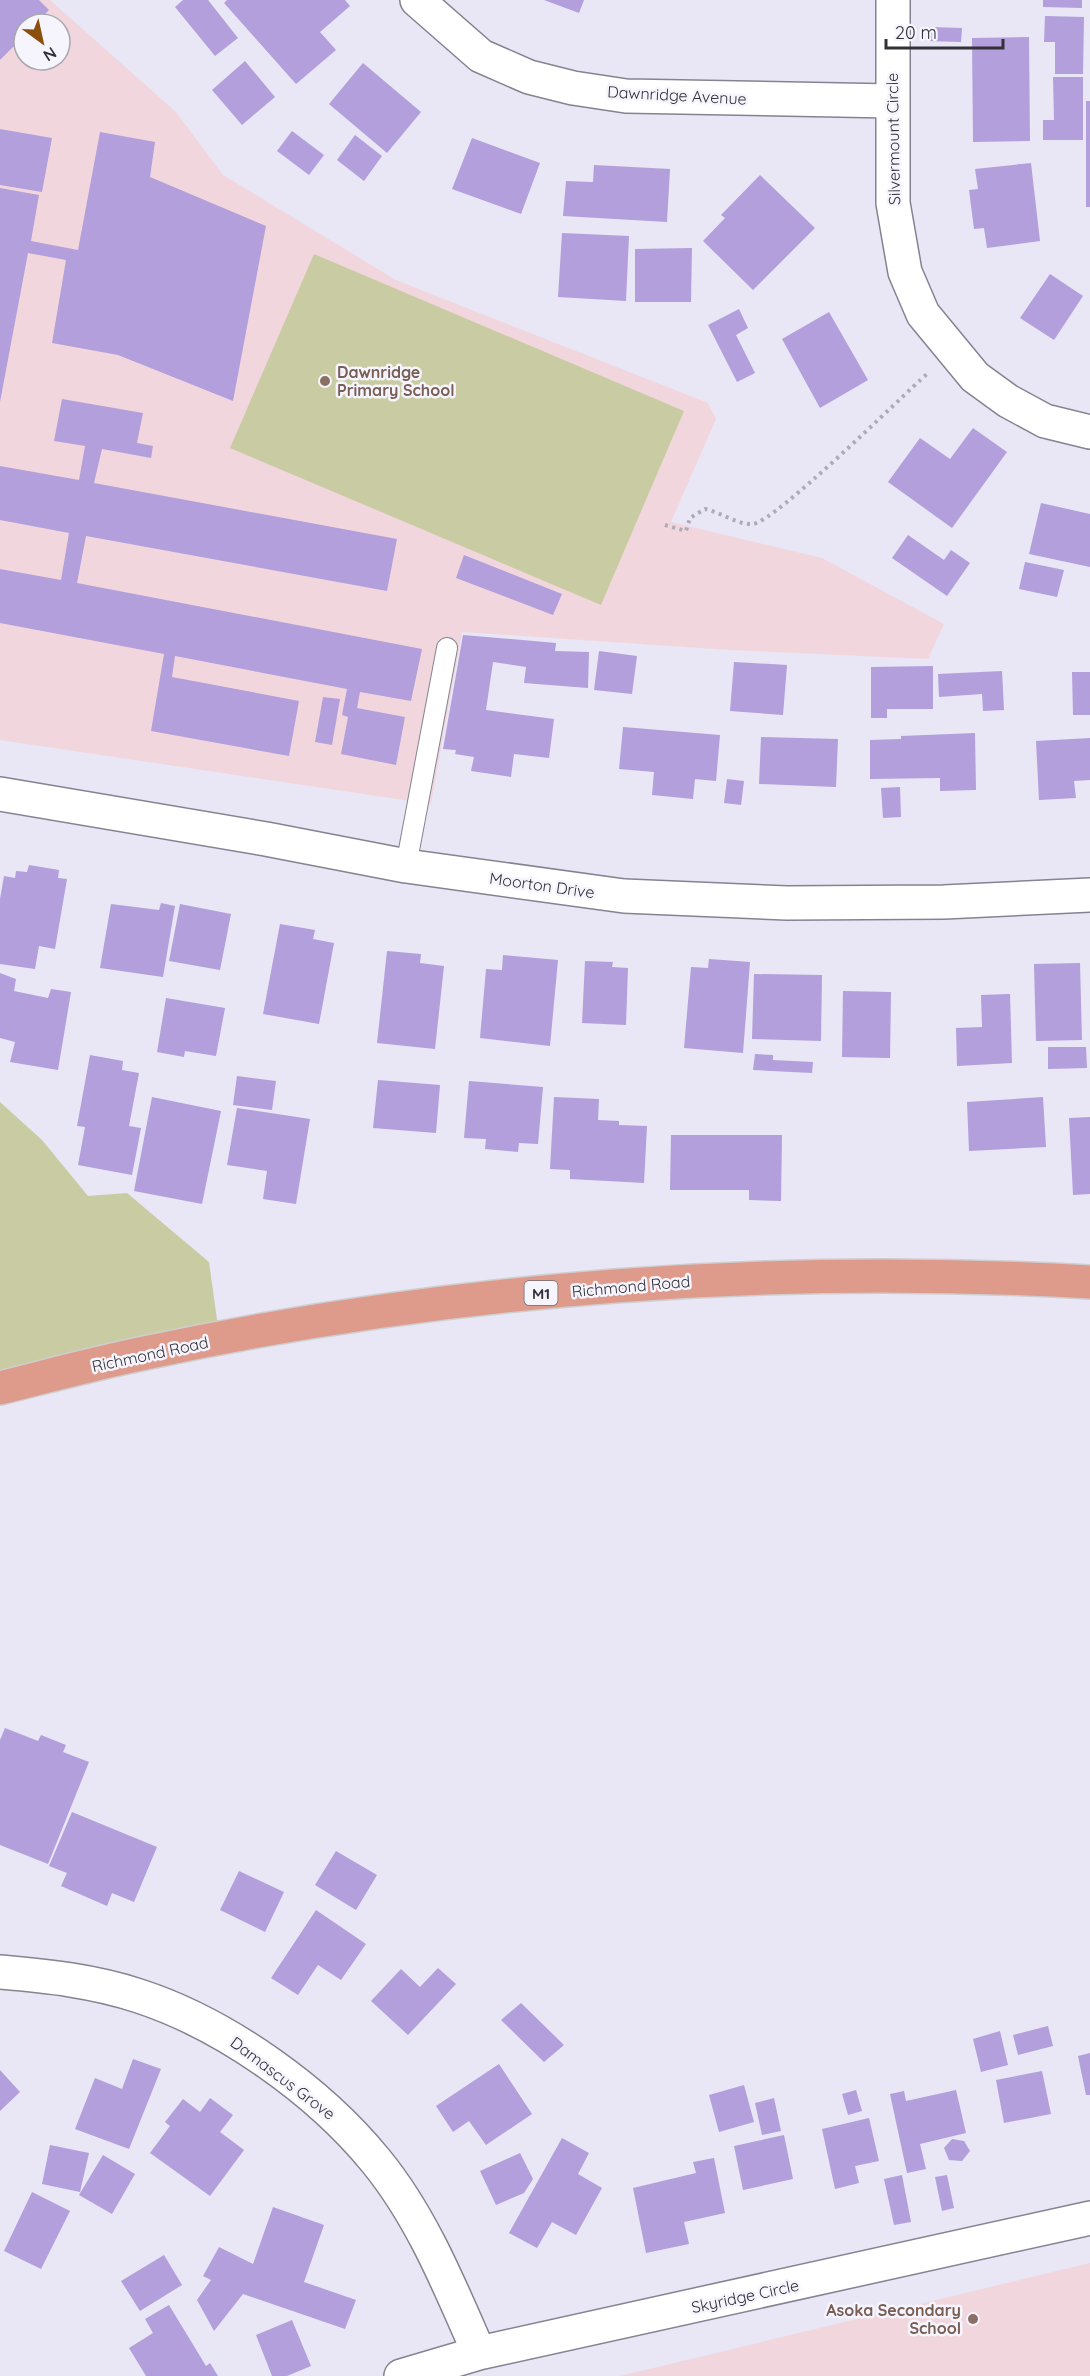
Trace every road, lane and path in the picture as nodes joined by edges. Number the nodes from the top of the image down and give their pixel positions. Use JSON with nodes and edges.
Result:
{"nodes":[{"id":1,"x":417,"y":0,"type":"edge"},
{"id":2,"x":893,"y":0,"type":"edge"},
{"id":3,"x":891,"y":101,"type":"junction"},
{"id":4,"x":952,"y":352,"type":"junction"},
{"id":5,"x":1090,"y":432,"type":"edge"},
{"id":6,"x":665,"y":525,"type":"dead end"},
{"id":7,"x":447,"y":648,"type":"dead end"},
{"id":8,"x":0,"y":794,"type":"edge"},
{"id":9,"x":406,"y":866,"type":"junction"},
{"id":10,"x":1090,"y":895,"type":"edge"},
{"id":11,"x":1090,"y":1282,"type":"edge"},
{"id":12,"x":0,"y":1388,"type":"edge"},
{"id":13,"x":0,"y":1971,"type":"edge"},
{"id":14,"x":1090,"y":2218,"type":"edge"},
{"id":15,"x":479,"y":2353,"type":"junction"},
{"id":16,"x":401,"y":2376,"type":"edge"}],
"edges":[{"from":1,"to":3,"type":"street","name":"Dawnridge Avenue"},
{"from":2,"to":3,"type":"street","name":"Silvermount Circle"},
{"from":3,"to":4,"type":"street","name":"Silvermount Circle"},
{"from":4,"to":5,"type":"street","name":"Silvermount Circle"},
{"from":4,"to":6,"type":"path"},
{"from":7,"to":9,"type":"lane"},
{"from":8,"to":9,"type":"street","name":"Moorton Drive"},
{"from":9,"to":10,"type":"street","name":"Moorton Drive"},
{"from":11,"to":12,"type":"highway","name":"Richmond Road","number":"M1"},
{"from":13,"to":15,"type":"street","name":"Damascus Grove"},
{"from":14,"to":15,"type":"street","name":"Skyridge Circle"},
{"from":15,"to":16,"type":"street","name":"Skyridge Circle"}]}
